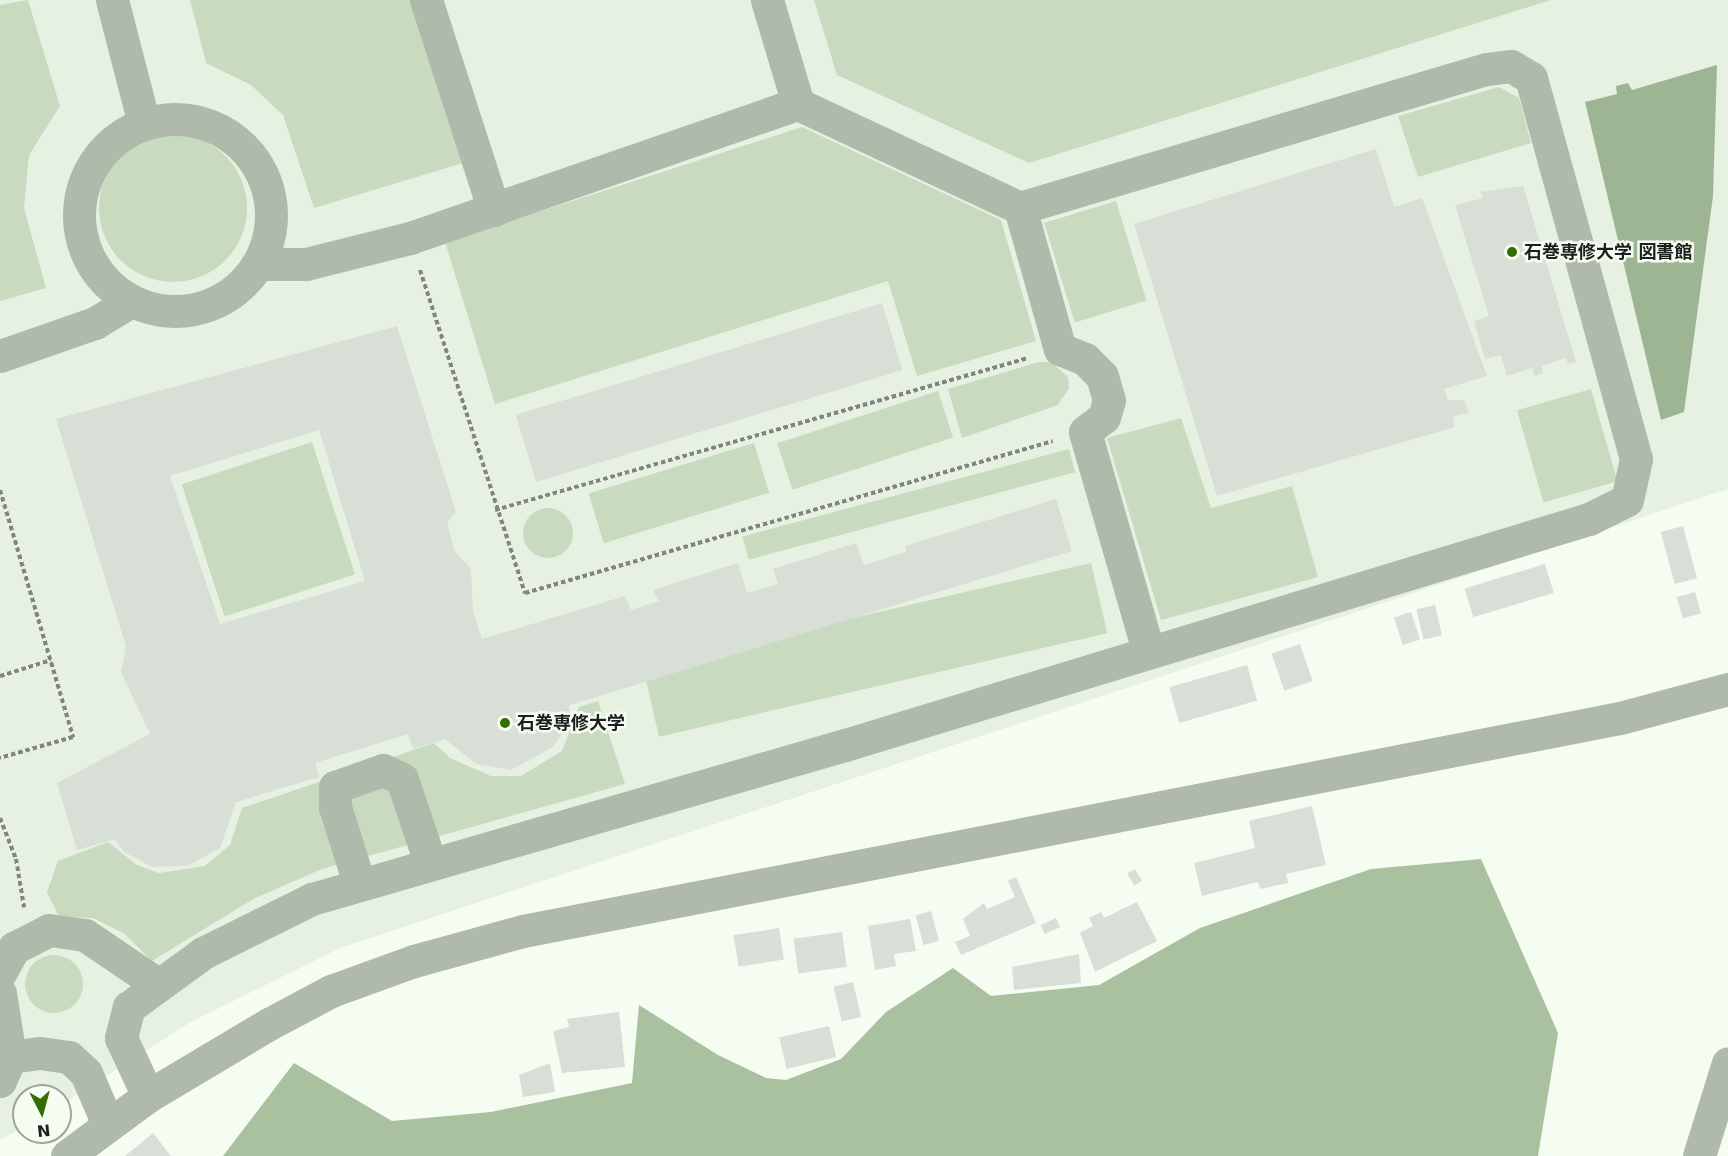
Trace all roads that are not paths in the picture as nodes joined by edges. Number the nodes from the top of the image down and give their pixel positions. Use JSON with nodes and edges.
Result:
{"nodes":[{"id":1,"x":112,"y":0,"type":"edge"},
{"id":2,"x":426,"y":0,"type":"edge"},
{"id":3,"x":767,"y":0,"type":"edge"},
{"id":4,"x":798,"y":104,"type":"junction"},
{"id":5,"x":144,"y":124,"type":"junction"},
{"id":6,"x":1020,"y":208,"type":"junction"},
{"id":7,"x":494,"y":210,"type":"junction"},
{"id":8,"x":258,"y":264,"type":"junction"},
{"id":9,"x":131,"y":301,"type":"junction"},
{"id":10,"x":0,"y":356,"type":"edge"},
{"id":11,"x":1148,"y":650,"type":"junction"},
{"id":12,"x":1728,"y":689,"type":"edge"},
{"id":13,"x":430,"y":862,"type":"junction"},
{"id":14,"x":359,"y":883,"type":"junction"},
{"id":15,"x":0,"y":973,"type":"edge"},
{"id":16,"x":156,"y":983,"type":"junction"},
{"id":17,"x":0,"y":993,"type":"edge"},
{"id":18,"x":1728,"y":1063,"type":"edge"},
{"id":19,"x":5,"y":1069,"type":"edge"},
{"id":20,"x":148,"y":1096,"type":"junction"},
{"id":21,"x":108,"y":1124,"type":"junction"},
{"id":22,"x":67,"y":1156,"type":"edge"},
{"id":23,"x":1699,"y":1156,"type":"edge"}],
"edges":[{"from":1,"to":5,"type":"street"},
{"from":2,"to":7,"type":"street"},
{"from":3,"to":4,"type":"street"},
{"from":4,"to":6,"type":"street"},
{"from":4,"to":7,"type":"street"},
{"from":5,"to":8,"type":"street"},
{"from":5,"to":9,"type":"street"},
{"from":6,"to":11,"type":"street"},
{"from":6,"to":11,"type":"street"},
{"from":7,"to":8,"type":"street"},
{"from":8,"to":9,"type":"street"},
{"from":9,"to":10,"type":"street"},
{"from":11,"to":13,"type":"street"},
{"from":12,"to":20,"type":"street"},
{"from":13,"to":14,"type":"street"},
{"from":13,"to":14,"type":"street"},
{"from":14,"to":16,"type":"street"},
{"from":15,"to":16,"type":"street"},
{"from":16,"to":20,"type":"street"},
{"from":17,"to":19,"type":"street"},
{"from":18,"to":23,"type":"street"},
{"from":19,"to":21,"type":"street"},
{"from":20,"to":21,"type":"street"},
{"from":21,"to":22,"type":"street"}]}
